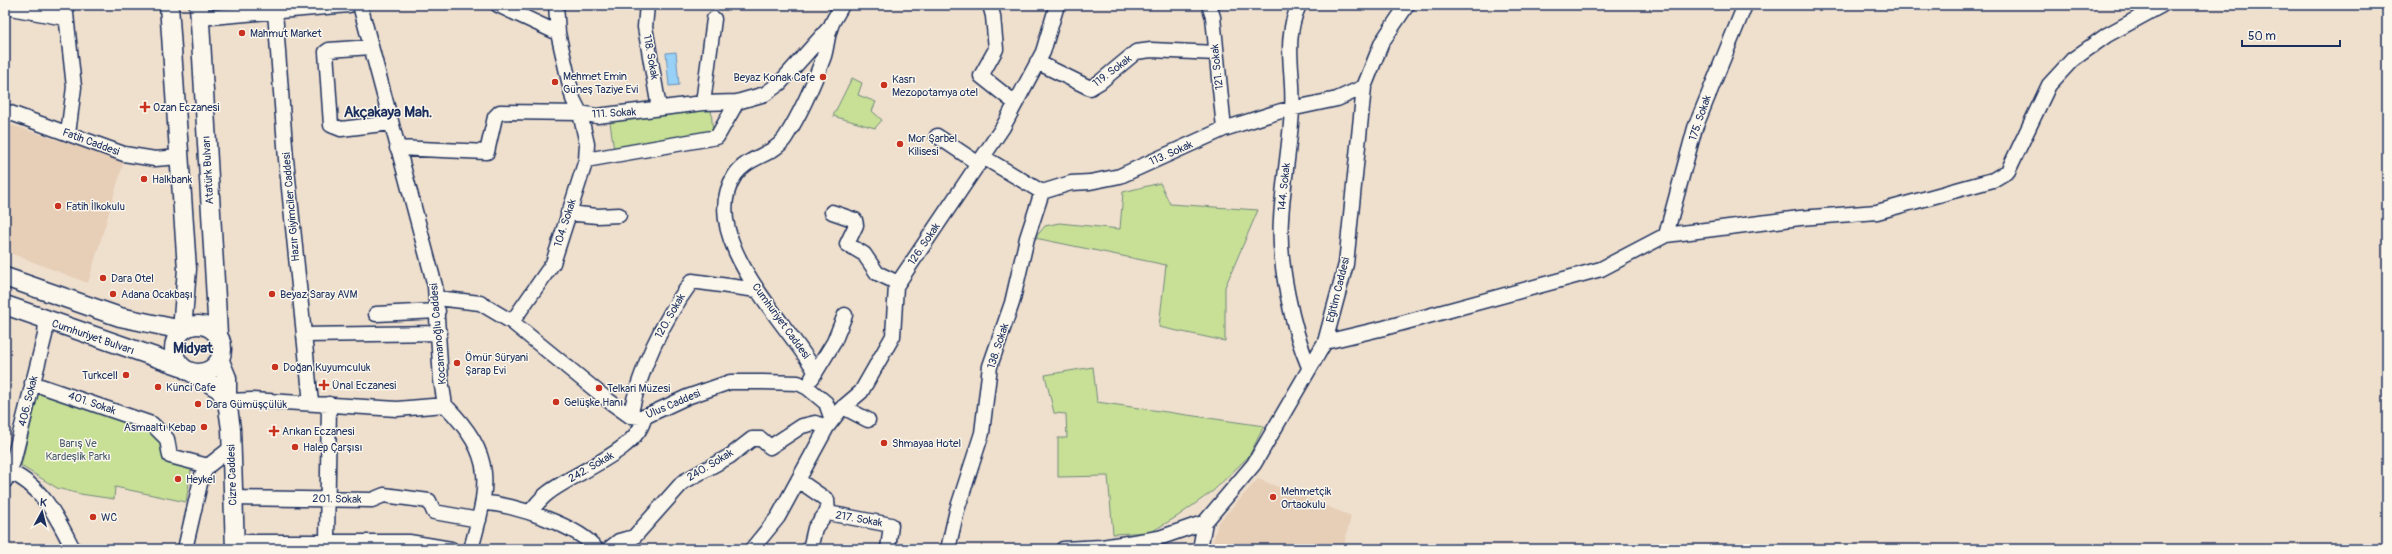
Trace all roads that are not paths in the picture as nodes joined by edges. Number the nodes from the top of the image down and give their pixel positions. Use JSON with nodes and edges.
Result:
{"nodes":[{"id":1,"x":169,"y":5,"type":"edge"},
{"id":2,"x":349,"y":5,"type":"edge"},
{"id":3,"x":360,"y":5,"type":"edge"},
{"id":4,"x":498,"y":5,"type":"edge"},
{"id":5,"x":556,"y":5,"type":"edge"},
{"id":6,"x":646,"y":5,"type":"edge"},
{"id":7,"x":842,"y":5,"type":"edge"},
{"id":8,"x":990,"y":5,"type":"edge"},
{"id":9,"x":1057,"y":5,"type":"edge"},
{"id":10,"x":1209,"y":5,"type":"edge"},
{"id":11,"x":1298,"y":5,"type":"edge"},
{"id":12,"x":1407,"y":5,"type":"edge"},
{"id":13,"x":1745,"y":5,"type":"edge"},
{"id":14,"x":2162,"y":5,"type":"edge"},
{"id":15,"x":5,"y":7,"type":"edge"},
{"id":16,"x":65,"y":11,"type":"edge"},
{"id":17,"x":275,"y":11,"type":"junction"},
{"id":18,"x":200,"y":12,"type":"edge"},
{"id":19,"x":714,"y":19,"type":"dead end"},
{"id":20,"x":831,"y":26,"type":"junction"},
{"id":21,"x":558,"y":33,"type":"junction"},
{"id":22,"x":371,"y":47,"type":"junction"},
{"id":23,"x":1216,"y":53,"type":"junction"},
{"id":24,"x":1037,"y":62,"type":"junction"},
{"id":25,"x":1364,"y":87,"type":"junction"},
{"id":26,"x":737,"y":102,"type":"junction"},
{"id":27,"x":703,"y":103,"type":"junction"},
{"id":28,"x":1015,"y":103,"type":"junction"},
{"id":29,"x":659,"y":108,"type":"junction"},
{"id":30,"x":1292,"y":108,"type":"junction"},
{"id":31,"x":5,"y":111,"type":"edge"},
{"id":32,"x":580,"y":113,"type":"junction"},
{"id":33,"x":391,"y":123,"type":"junction"},
{"id":34,"x":1224,"y":129,"type":"junction"},
{"id":35,"x":68,"y":134,"type":"junction"},
{"id":36,"x":936,"y":136,"type":"dead end"},
{"id":37,"x":397,"y":148,"type":"junction"},
{"id":38,"x":179,"y":157,"type":"junction"},
{"id":39,"x":586,"y":160,"type":"junction"},
{"id":40,"x":981,"y":160,"type":"junction"},
{"id":41,"x":1042,"y":192,"type":"junction"},
{"id":42,"x":832,"y":212,"type":"dead end"},
{"id":43,"x":568,"y":213,"type":"junction"},
{"id":44,"x":619,"y":215,"type":"dead end"},
{"id":45,"x":1666,"y":236,"type":"junction"},
{"id":46,"x":5,"y":277,"type":"edge"},
{"id":47,"x":898,"y":283,"type":"junction"},
{"id":48,"x":757,"y":290,"type":"junction"},
{"id":49,"x":185,"y":302,"type":"junction"},
{"id":50,"x":5,"y":305,"type":"edge"},
{"id":51,"x":437,"y":305,"type":"junction"},
{"id":52,"x":376,"y":314,"type":"dead end"},
{"id":53,"x":844,"y":315,"type":"dead end"},
{"id":54,"x":46,"y":320,"type":"junction"},
{"id":55,"x":512,"y":322,"type":"junction"},
{"id":56,"x":154,"y":324,"type":"junction"},
{"id":57,"x":182,"y":330,"type":"junction"},
{"id":58,"x":440,"y":333,"type":"junction"},
{"id":59,"x":218,"y":334,"type":"junction"},
{"id":60,"x":304,"y":335,"type":"junction"},
{"id":61,"x":1325,"y":342,"type":"junction"},
{"id":62,"x":220,"y":361,"type":"junction"},
{"id":63,"x":1309,"y":368,"type":"junction"},
{"id":64,"x":184,"y":369,"type":"junction"},
{"id":65,"x":816,"y":371,"type":"junction"},
{"id":66,"x":32,"y":383,"type":"junction"},
{"id":67,"x":806,"y":387,"type":"junction"},
{"id":68,"x":227,"y":401,"type":"junction"},
{"id":69,"x":311,"y":403,"type":"junction"},
{"id":70,"x":330,"y":404,"type":"junction"},
{"id":71,"x":445,"y":405,"type":"junction"},
{"id":72,"x":844,"y":408,"type":"junction"},
{"id":73,"x":630,"y":416,"type":"junction"},
{"id":74,"x":644,"y":417,"type":"junction"},
{"id":75,"x":868,"y":420,"type":"dead end"},
{"id":76,"x":829,"y":424,"type":"junction"},
{"id":77,"x":231,"y":448,"type":"junction"},
{"id":78,"x":208,"y":466,"type":"junction"},
{"id":79,"x":7,"y":474,"type":"edge"},
{"id":80,"x":798,"y":480,"type":"junction"},
{"id":81,"x":484,"y":497,"type":"junction"},
{"id":82,"x":233,"y":498,"type":"junction"},
{"id":83,"x":327,"y":499,"type":"junction"},
{"id":84,"x":531,"y":511,"type":"junction"},
{"id":85,"x":827,"y":512,"type":"junction"},
{"id":86,"x":479,"y":520,"type":"junction"},
{"id":87,"x":1205,"y":522,"type":"junction"},
{"id":88,"x":328,"y":545,"type":"edge"},
{"id":89,"x":235,"y":546,"type":"edge"},
{"id":90,"x":73,"y":549,"type":"edge"},
{"id":91,"x":184,"y":549,"type":"edge"},
{"id":92,"x":451,"y":549,"type":"edge"},
{"id":93,"x":471,"y":549,"type":"edge"},
{"id":94,"x":596,"y":549,"type":"edge"},
{"id":95,"x":609,"y":549,"type":"edge"},
{"id":96,"x":752,"y":549,"type":"edge"},
{"id":97,"x":810,"y":549,"type":"edge"},
{"id":98,"x":888,"y":549,"type":"edge"},
{"id":99,"x":948,"y":549,"type":"edge"},
{"id":100,"x":1063,"y":549,"type":"edge"},
{"id":101,"x":1069,"y":549,"type":"edge"},
{"id":102,"x":1200,"y":549,"type":"edge"}],
"edges":[{"from":1,"to":38,"type":"main road"},
{"from":2,"to":17,"type":"street"},
{"from":3,"to":22,"type":"street","name":"Kocamanoğlu Caddesi"},
{"from":4,"to":21,"type":"street"},
{"from":5,"to":21,"type":"street","name":"104. Sokak"},
{"from":6,"to":29,"type":"street","name":"118. Sokak"},
{"from":7,"to":20,"type":"street","name":"Cumhuriyet Caddesi"},
{"from":8,"to":28,"type":"street"},
{"from":9,"to":24,"type":"street","name":"126. Sokak"},
{"from":10,"to":23,"type":"street","name":"121. Sokak"},
{"from":11,"to":30,"type":"street","name":"144. Sokak"},
{"from":12,"to":25,"type":"street","name":"Eğitim Caddesi"},
{"from":13,"to":45,"type":"street","name":"175. Sokak"},
{"from":14,"to":45,"type":"street"},
{"from":15,"to":16,"type":"street"},
{"from":16,"to":35,"type":"street"},
{"from":17,"to":18,"type":"street"},
{"from":17,"to":60,"type":"street","name":"Hazır Giyimciler Caddesi"},
{"from":18,"to":59,"type":"main road","name":"Atatürk Bulvarı"},
{"from":19,"to":27,"type":"street"},
{"from":20,"to":26,"type":"street","name":"111. Sokak"},
{"from":20,"to":48,"type":"street","name":"Cumhuriyet Caddesi"},
{"from":21,"to":32,"type":"street","name":"104. Sokak"},
{"from":22,"to":33,"type":"street","name":"Kocamanoğlu Caddesi"},
{"from":22,"to":33,"type":"street"},
{"from":23,"to":24,"type":"street","name":"119. Sokak"},
{"from":23,"to":34,"type":"street","name":"121. Sokak"},
{"from":24,"to":28,"type":"street","name":"126. Sokak"},
{"from":25,"to":30,"type":"street","name":"113. Sokak"},
{"from":25,"to":61,"type":"street","name":"Eğitim Caddesi"},
{"from":26,"to":27,"type":"street","name":"111. Sokak"},
{"from":26,"to":39,"type":"street"},
{"from":27,"to":29,"type":"street","name":"111. Sokak"},
{"from":28,"to":40,"type":"street","name":"126. Sokak"},
{"from":29,"to":32,"type":"street","name":"111. Sokak"},
{"from":30,"to":34,"type":"street","name":"113. Sokak"},
{"from":30,"to":63,"type":"street","name":"144. Sokak"},
{"from":31,"to":35,"type":"street","name":"Fatih Caddesi"},
{"from":32,"to":37,"type":"street","name":"111. Sokak"},
{"from":32,"to":39,"type":"street","name":"104. Sokak"},
{"from":33,"to":37,"type":"street","name":"Kocamanoğlu Caddesi"},
{"from":34,"to":41,"type":"street","name":"113. Sokak"},
{"from":35,"to":38,"type":"street","name":"Fatih Caddesi"},
{"from":36,"to":40,"type":"street"},
{"from":37,"to":51,"type":"street","name":"Kocamanoğlu Caddesi"},
{"from":38,"to":49,"type":"main road"},
{"from":39,"to":43,"type":"street","name":"104. Sokak"},
{"from":40,"to":41,"type":"street"},
{"from":40,"to":47,"type":"street","name":"126. Sokak"},
{"from":41,"to":99,"type":"street","name":"138. Sokak"},
{"from":42,"to":47,"type":"street"},
{"from":43,"to":44,"type":"street"},
{"from":43,"to":55,"type":"street","name":"104. Sokak"},
{"from":45,"to":61,"type":"street"},
{"from":46,"to":56,"type":"main road"},
{"from":47,"to":72,"type":"street","name":"126. Sokak"},
{"from":48,"to":65,"type":"street","name":"Cumhuriyet Caddesi"},
{"from":48,"to":73,"type":"street","name":"120. Sokak"},
{"from":49,"to":56,"type":"main road"},
{"from":49,"to":57,"type":"main road"},
{"from":50,"to":54,"type":"main road","name":"Cumhuriyet Bulvarı"},
{"from":51,"to":52,"type":"street","name":"Ulus Caddesi"},
{"from":51,"to":55,"type":"street","name":"Ulus Caddesi"},
{"from":51,"to":58,"type":"street","name":"Kocamanoğlu Caddesi"},
{"from":53,"to":65,"type":"street"},
{"from":54,"to":64,"type":"main road","name":"Cumhuriyet Bulvarı"},
{"from":54,"to":66,"type":"street","name":"406. Sokak"},
{"from":55,"to":73,"type":"street","name":"Ulus Caddesi"},
{"from":56,"to":57,"type":"main road"},
{"from":57,"to":59,"type":"main road"},
{"from":57,"to":64,"type":"main road"},
{"from":58,"to":60,"type":"street"},
{"from":58,"to":71,"type":"street","name":"Kocamanoğlu Caddesi"},
{"from":59,"to":62,"type":"main road"},
{"from":60,"to":69,"type":"street","name":"Hazır Giyimciler Caddesi"},
{"from":61,"to":63,"type":"street","name":"Eğitim Caddesi"},
{"from":62,"to":64,"type":"main road"},
{"from":62,"to":68,"type":"main road","name":"Cizre Caddesi"},
{"from":63,"to":87,"type":"street","name":"Eğitim Caddesi"},
{"from":64,"to":68,"type":"main road"},
{"from":65,"to":67,"type":"street"},
{"from":66,"to":78,"type":"street","name":"401. Sokak"},
{"from":66,"to":79,"type":"street","name":"406. Sokak"},
{"from":67,"to":74,"type":"street","name":"Ulus Caddesi"},
{"from":67,"to":76,"type":"street","name":"Ulus Caddesi"},
{"from":68,"to":69,"type":"street"},
{"from":68,"to":77,"type":"main road","name":"Cizre Caddesi"},
{"from":69,"to":70,"type":"street"},
{"from":70,"to":71,"type":"street"},
{"from":70,"to":83,"type":"street"},
{"from":71,"to":81,"type":"street"},
{"from":72,"to":75,"type":"street"},
{"from":72,"to":76,"type":"street","name":"126. Sokak"},
{"from":73,"to":74,"type":"street","name":"Ulus Caddesi"},
{"from":74,"to":84,"type":"street","name":"242. Sokak"},
{"from":76,"to":80,"type":"street","name":"126. Sokak"},
{"from":76,"to":95,"type":"street","name":"240. Sokak"},
{"from":77,"to":78,"type":"street"},
{"from":77,"to":82,"type":"main road","name":"Cizre Caddesi"},
{"from":78,"to":91,"type":"street"},
{"from":79,"to":90,"type":"street"},
{"from":80,"to":85,"type":"street","name":"217. Sokak"},
{"from":80,"to":96,"type":"street","name":"126. Sokak"},
{"from":81,"to":84,"type":"street"},
{"from":81,"to":86,"type":"street"},
{"from":82,"to":83,"type":"street","name":"201. Sokak"},
{"from":82,"to":89,"type":"main road","name":"Cizre Caddesi"},
{"from":83,"to":86,"type":"street","name":"201. Sokak"},
{"from":83,"to":88,"type":"street"},
{"from":84,"to":94,"type":"street"},
{"from":85,"to":97,"type":"street"},
{"from":85,"to":98,"type":"street","name":"217. Sokak"},
{"from":86,"to":93,"type":"street"},
{"from":87,"to":101,"type":"street"},
{"from":87,"to":102,"type":"street","name":"Eğitim Caddesi"},
{"from":88,"to":89,"type":"street"},
{"from":88,"to":92,"type":"street"},
{"from":100,"to":101,"type":"street"}]}
